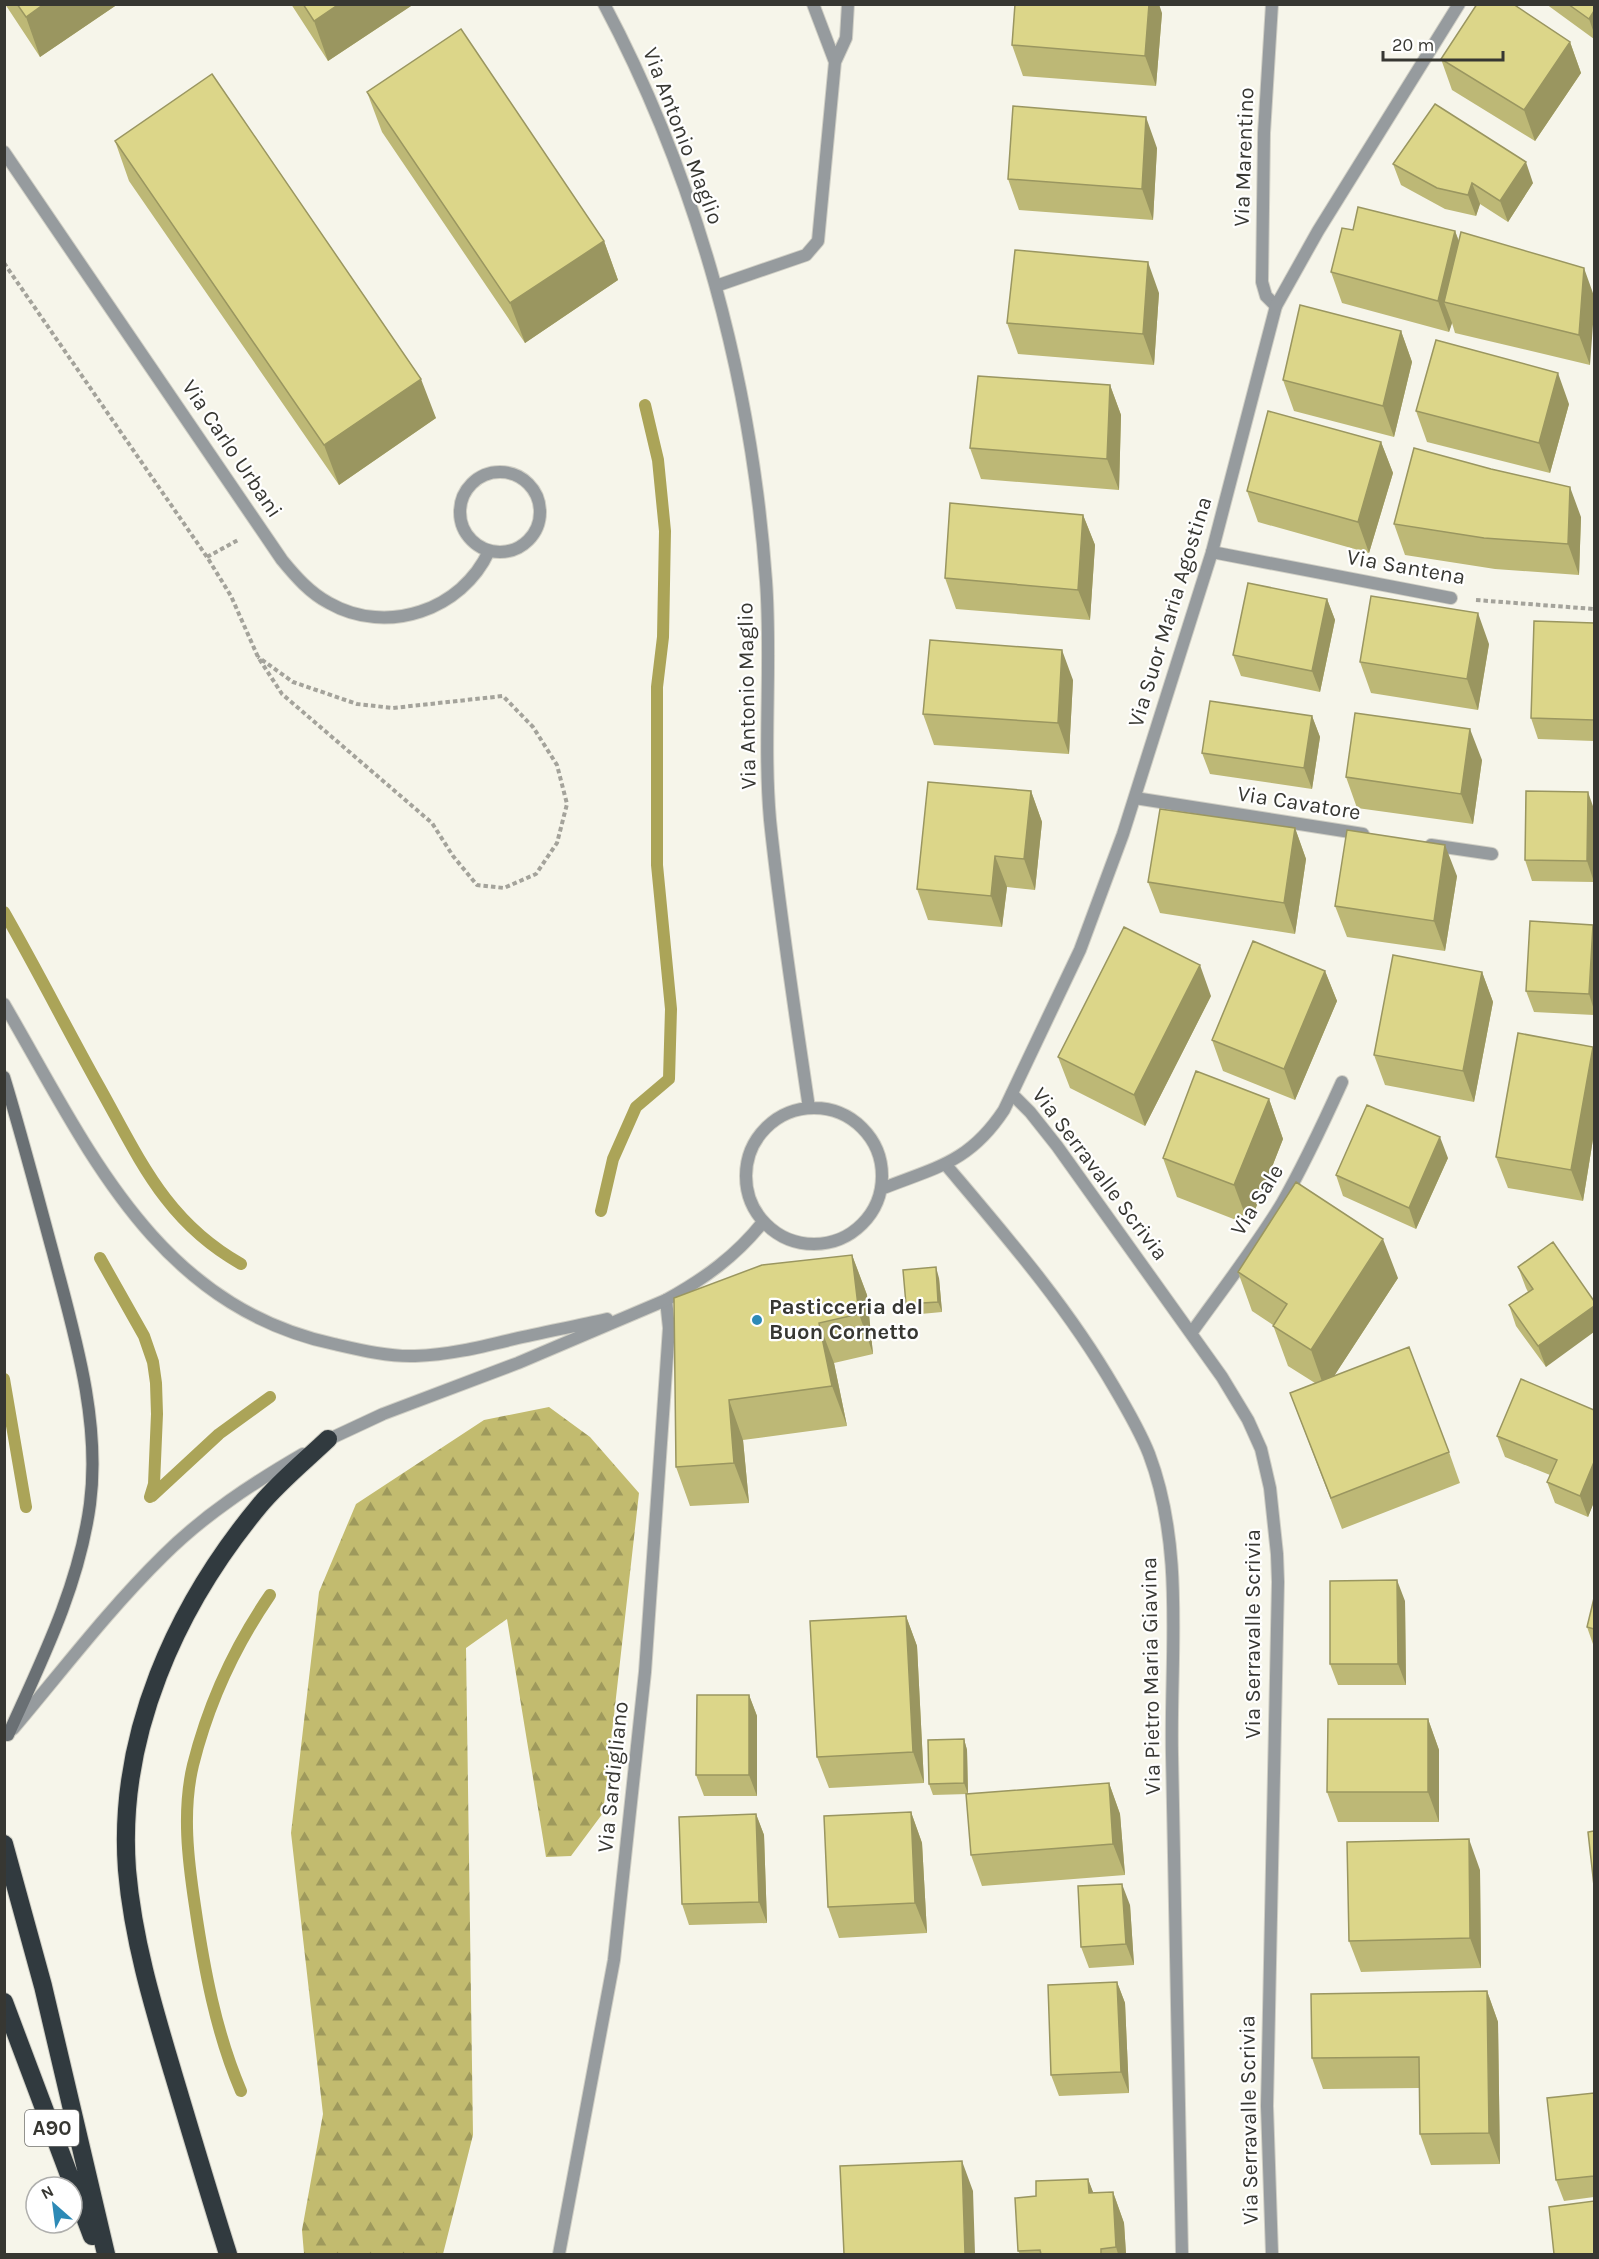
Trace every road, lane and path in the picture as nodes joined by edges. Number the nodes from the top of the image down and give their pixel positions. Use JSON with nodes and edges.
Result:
{"nodes":[{"id":1,"x":604,"y":4,"type":"edge"},
{"id":2,"x":813,"y":4,"type":"edge"},
{"id":3,"x":848,"y":4,"type":"edge"},
{"id":4,"x":1272,"y":4,"type":"edge"},
{"id":5,"x":1459,"y":4,"type":"edge"},
{"id":6,"x":835,"y":62,"type":"junction"},
{"id":7,"x":4,"y":152,"type":"edge"},
{"id":8,"x":4,"y":263,"type":"edge"},
{"id":9,"x":716,"y":286,"type":"junction"},
{"id":10,"x":1276,"y":306,"type":"junction"},
{"id":11,"x":238,"y":540,"type":"dead end"},
{"id":12,"x":489,"y":551,"type":"junction"},
{"id":13,"x":1212,"y":552,"type":"junction"},
{"id":14,"x":207,"y":557,"type":"junction"},
{"id":15,"x":1451,"y":598,"type":"joint"},
{"id":16,"x":1594,"y":609,"type":"edge"},
{"id":17,"x":258,"y":657,"type":"junction"},
{"id":18,"x":1135,"y":798,"type":"junction"},
{"id":19,"x":1377,"y":836,"type":"edge"},
{"id":20,"x":1423,"y":843,"type":"edge"},
{"id":21,"x":1492,"y":854,"type":"dead end"},
{"id":22,"x":4,"y":1004,"type":"edge"},
{"id":23,"x":4,"y":1077,"type":"edge"},
{"id":24,"x":1342,"y":1082,"type":"dead end"},
{"id":25,"x":1012,"y":1094,"type":"junction"},
{"id":26,"x":809,"y":1108,"type":"junction"},
{"id":27,"x":946,"y":1165,"type":"junction"},
{"id":28,"x":882,"y":1189,"type":"junction"},
{"id":29,"x":763,"y":1222,"type":"junction"},
{"id":30,"x":666,"y":1300,"type":"junction"},
{"id":31,"x":629,"y":1314,"type":"junction"},
{"id":32,"x":1192,"y":1332,"type":"junction"},
{"id":33,"x":328,"y":1439,"type":"junction"},
{"id":34,"x":8,"y":1735,"type":"joint"},
{"id":35,"x":4,"y":1844,"type":"edge"},
{"id":36,"x":4,"y":2002,"type":"edge"},
{"id":37,"x":99,"y":2254,"type":"edge"},
{"id":38,"x":106,"y":2254,"type":"edge"},
{"id":39,"x":228,"y":2254,"type":"edge"},
{"id":40,"x":559,"y":2254,"type":"edge"},
{"id":41,"x":1182,"y":2254,"type":"edge"},
{"id":42,"x":1272,"y":2254,"type":"edge"}],
"edges":[{"from":1,"to":9,"type":"street","name":"Via Antonio Maglio"},
{"from":2,"to":6,"type":"street"},
{"from":3,"to":6,"type":"street"},
{"from":4,"to":10,"type":"street","name":"Via Marentino"},
{"from":5,"to":10,"type":"street","name":"Via Suor Maria Agostina"},
{"from":6,"to":9,"type":"street"},
{"from":7,"to":12,"type":"street","name":"Via Carlo Urbani"},
{"from":8,"to":14,"type":"path"},
{"from":9,"to":26,"type":"street","name":"Via Antonio Maglio"},
{"from":10,"to":13,"type":"street","name":"Via Suor Maria Agostina"},
{"from":11,"to":14,"type":"path"},
{"from":12,"to":12,"type":"street"},
{"from":13,"to":15,"type":"street","name":"Via Santena"},
{"from":13,"to":18,"type":"street","name":"Via Suor Maria Agostina"},
{"from":14,"to":17,"type":"path"},
{"from":15,"to":16,"type":"path","name":"Via Santena"},
{"from":17,"to":17,"type":"path"},
{"from":18,"to":19,"type":"street","name":"Via Cavatore"},
{"from":18,"to":25,"type":"street","name":"Via Suor Maria Agostina"},
{"from":20,"to":21,"type":"street"},
{"from":22,"to":31,"type":"street"},
{"from":23,"to":34,"type":"main road"},
{"from":24,"to":32,"type":"street","name":"Via Sale"},
{"from":25,"to":27,"type":"street","name":"Via Suor Maria Agostina"},
{"from":25,"to":32,"type":"street","name":"Via Serravalle Scrivia"},
{"from":26,"to":28,"type":"street"},
{"from":26,"to":29,"type":"street"},
{"from":27,"to":28,"type":"street","name":"Via Suor Maria Agostina"},
{"from":27,"to":41,"type":"street","name":"Via Pietro Maria Giavina"},
{"from":28,"to":29,"type":"street"},
{"from":29,"to":30,"type":"street"},
{"from":30,"to":31,"type":"street"},
{"from":30,"to":40,"type":"street","name":"Via Sardigliano"},
{"from":31,"to":33,"type":"street"},
{"from":32,"to":42,"type":"street","name":"Via Serravalle Scrivia"},
{"from":33,"to":34,"type":"street"},
{"from":33,"to":39,"type":"highway"},
{"from":35,"to":38,"type":"highway"},
{"from":36,"to":37,"type":"highway","number":"A90"}]}
